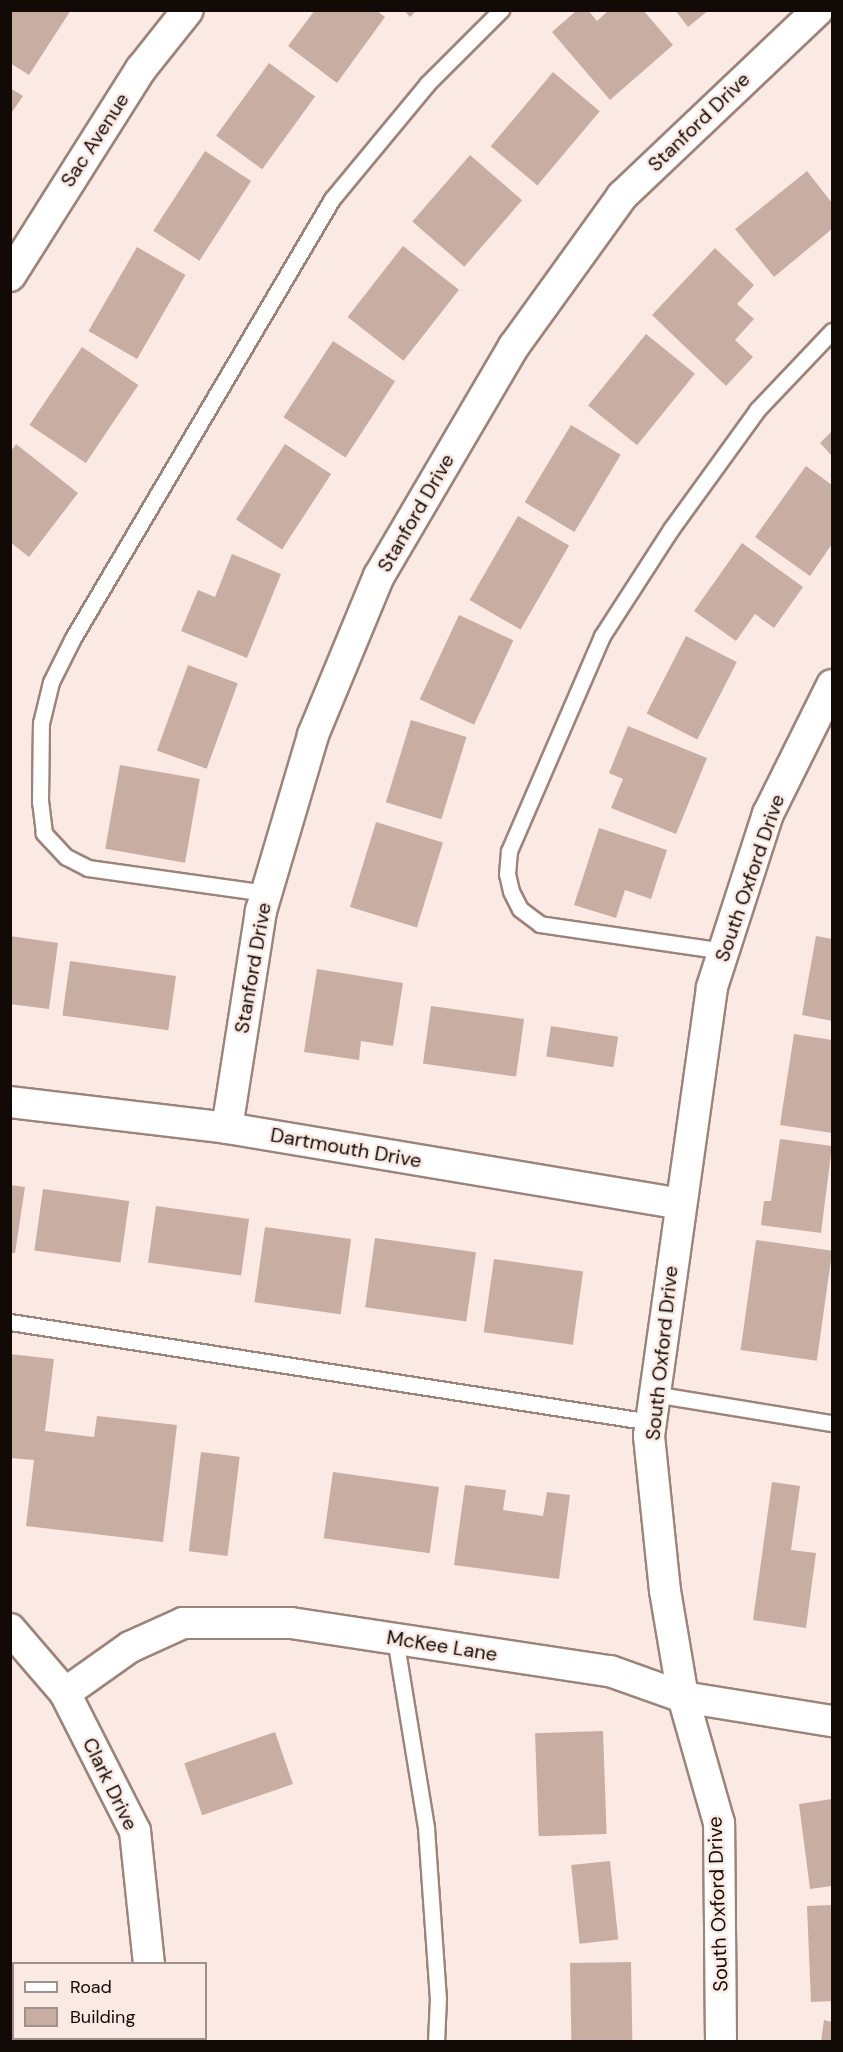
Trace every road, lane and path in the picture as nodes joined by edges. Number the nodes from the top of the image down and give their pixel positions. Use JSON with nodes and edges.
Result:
{"nodes":[{"id":1,"x":188,"y":10,"type":"edge"},
{"id":2,"x":501,"y":10,"type":"edge"},
{"id":3,"x":818,"y":10,"type":"edge"},
{"id":4,"x":10,"y":276,"type":"edge"},
{"id":5,"x":832,"y":331,"type":"edge"},
{"id":6,"x":832,"y":685,"type":"edge"},
{"id":7,"x":266,"y":893,"type":"junction"},
{"id":8,"x":724,"y":951,"type":"junction"},
{"id":9,"x":10,"y":1102,"type":"edge"},
{"id":10,"x":227,"y":1128,"type":"junction"},
{"id":11,"x":679,"y":1204,"type":"junction"},
{"id":12,"x":10,"y":1322,"type":"edge"},
{"id":13,"x":653,"y":1408,"type":"junction"},
{"id":14,"x":832,"y":1423,"type":"edge"},
{"id":15,"x":10,"y":1629,"type":"edge"},
{"id":16,"x":395,"y":1638,"type":"junction"},
{"id":17,"x":65,"y":1694,"type":"junction"},
{"id":18,"x":683,"y":1697,"type":"junction"},
{"id":19,"x":832,"y":1721,"type":"edge"},
{"id":20,"x":148,"y":1962,"type":"edge"},
{"id":21,"x":436,"y":2042,"type":"edge"},
{"id":22,"x":721,"y":2042,"type":"edge"}],
"edges":[{"from":1,"to":4,"type":"street","name":"Sac Avenue"},
{"from":2,"to":7,"type":"lane"},
{"from":3,"to":7,"type":"street","name":"Stanford Drive"},
{"from":5,"to":8,"type":"lane"},
{"from":6,"to":8,"type":"street","name":"South Oxford Drive"},
{"from":7,"to":10,"type":"street","name":"Stanford Drive"},
{"from":8,"to":11,"type":"street","name":"South Oxford Drive"},
{"from":9,"to":10,"type":"street","name":"Dartmouth Drive"},
{"from":10,"to":11,"type":"street","name":"Dartmouth Drive"},
{"from":11,"to":13,"type":"street","name":"South Oxford Drive"},
{"from":12,"to":13,"type":"lane"},
{"from":13,"to":14,"type":"lane"},
{"from":13,"to":18,"type":"street","name":"South Oxford Drive"},
{"from":15,"to":17,"type":"street","name":"Clark Drive"},
{"from":16,"to":17,"type":"street","name":"McKee Lane"},
{"from":16,"to":18,"type":"street","name":"McKee Lane"},
{"from":16,"to":21,"type":"lane"},
{"from":17,"to":20,"type":"street","name":"Clark Drive"},
{"from":18,"to":19,"type":"street","name":"McKee Lane"},
{"from":18,"to":22,"type":"street","name":"South Oxford Drive"}]}
